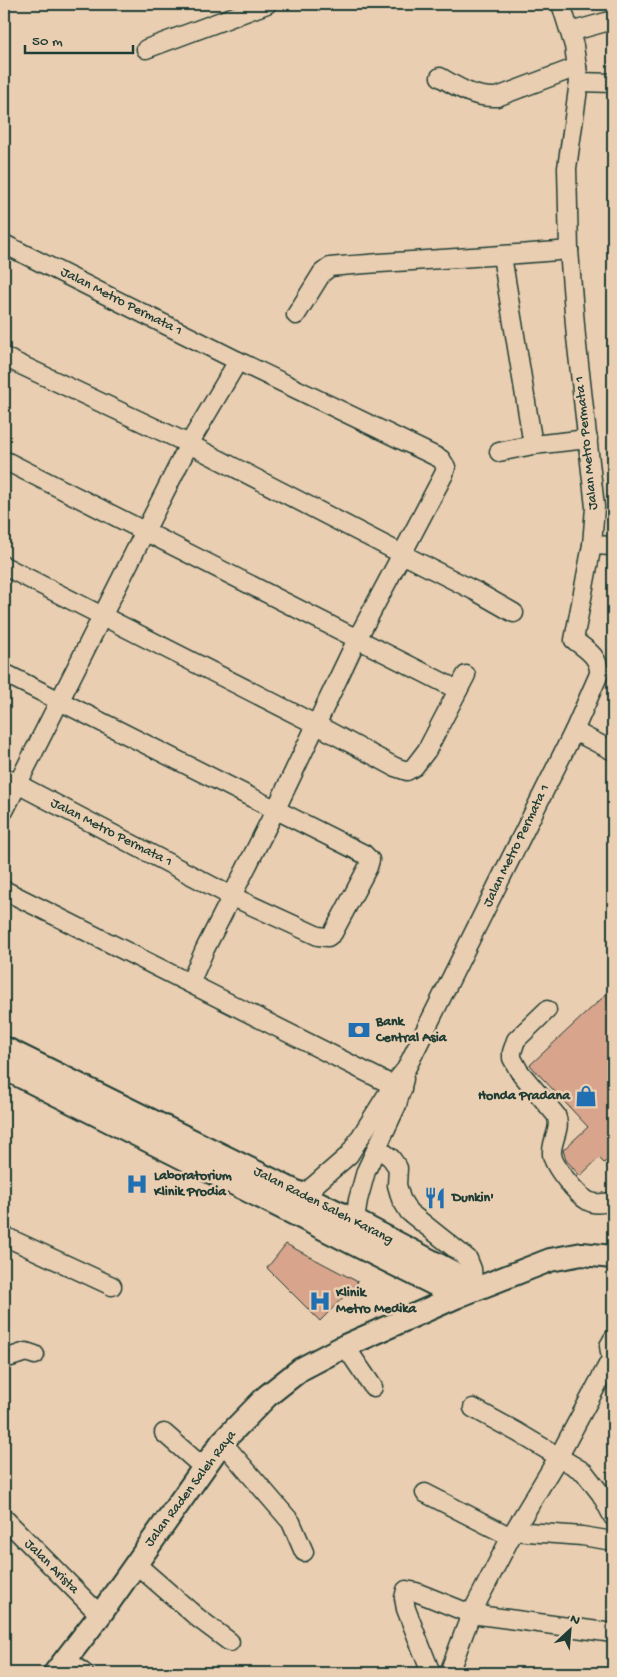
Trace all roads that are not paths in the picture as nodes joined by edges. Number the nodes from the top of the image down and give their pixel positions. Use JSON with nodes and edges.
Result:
{"nodes":[{"id":1,"x":267,"y":4,"type":"edge"},
{"id":2,"x":561,"y":4,"type":"edge"},
{"id":3,"x":613,"y":20,"type":"edge"},
{"id":4,"x":570,"y":32,"type":"junction"},
{"id":5,"x":146,"y":49,"type":"dead end"},
{"id":6,"x":578,"y":74,"type":"junction"},
{"id":7,"x":440,"y":77,"type":"dead end"},
{"id":8,"x":613,"y":83,"type":"edge"},
{"id":9,"x":5,"y":247,"type":"edge"},
{"id":10,"x":569,"y":250,"type":"junction"},
{"id":11,"x":502,"y":256,"type":"junction"},
{"id":12,"x":296,"y":315,"type":"dead end"},
{"id":13,"x":4,"y":357,"type":"edge"},
{"id":14,"x":238,"y":361,"type":"junction"},
{"id":15,"x":588,"y":439,"type":"junction"},
{"id":16,"x":189,"y":444,"type":"junction"},
{"id":17,"x":533,"y":445,"type":"junction"},
{"id":18,"x":499,"y":452,"type":"dead end"},
{"id":19,"x":4,"y":460,"type":"edge"},
{"id":20,"x":146,"y":530,"type":"junction"},
{"id":21,"x":592,"y":545,"type":"junction"},
{"id":22,"x":613,"y":546,"type":"edge"},
{"id":23,"x":402,"y":554,"type":"junction"},
{"id":24,"x":4,"y":566,"type":"edge"},
{"id":25,"x":514,"y":613,"type":"dead end"},
{"id":26,"x":103,"y":616,"type":"junction"},
{"id":27,"x":357,"y":639,"type":"junction"},
{"id":28,"x":4,"y":673,"type":"edge"},
{"id":29,"x":61,"y":701,"type":"junction"},
{"id":30,"x":317,"y":725,"type":"junction"},
{"id":31,"x":574,"y":731,"type":"junction"},
{"id":32,"x":613,"y":752,"type":"edge"},
{"id":33,"x":11,"y":781,"type":"edge"},
{"id":34,"x":276,"y":809,"type":"junction"},
{"id":35,"x":4,"y":811,"type":"edge"},
{"id":36,"x":4,"y":890,"type":"edge"},
{"id":37,"x":231,"y":896,"type":"junction"},
{"id":38,"x":190,"y":983,"type":"junction"},
{"id":39,"x":546,"y":1010,"type":"dead end"},
{"id":40,"x":4,"y":1048,"type":"edge"},
{"id":41,"x":4,"y":1068,"type":"edge"},
{"id":42,"x":397,"y":1088,"type":"junction"},
{"id":43,"x":377,"y":1147,"type":"junction"},
{"id":44,"x":613,"y":1199,"type":"edge"},
{"id":45,"x":299,"y":1204,"type":"junction"},
{"id":46,"x":351,"y":1230,"type":"junction"},
{"id":47,"x":4,"y":1236,"type":"edge"},
{"id":48,"x":613,"y":1257,"type":"edge"},
{"id":49,"x":112,"y":1286,"type":"dead end"},
{"id":50,"x":471,"y":1289,"type":"junction"},
{"id":51,"x":613,"y":1339,"type":"edge"},
{"id":52,"x":345,"y":1346,"type":"junction"},
{"id":53,"x":35,"y":1355,"type":"dead end"},
{"id":54,"x":4,"y":1357,"type":"edge"},
{"id":55,"x":612,"y":1359,"type":"edge"},
{"id":56,"x":373,"y":1387,"type":"dead end"},
{"id":57,"x":473,"y":1408,"type":"dead end"},
{"id":58,"x":164,"y":1433,"type":"dead end"},
{"id":59,"x":222,"y":1442,"type":"junction"},
{"id":60,"x":558,"y":1456,"type":"junction"},
{"id":61,"x":204,"y":1468,"type":"junction"},
{"id":62,"x":425,"y":1493,"type":"dead end"},
{"id":63,"x":613,"y":1517,"type":"edge"},
{"id":64,"x":4,"y":1518,"type":"edge"},
{"id":65,"x":513,"y":1534,"type":"junction"},
{"id":66,"x":613,"y":1541,"type":"edge"},
{"id":67,"x":304,"y":1552,"type":"dead end"},
{"id":68,"x":136,"y":1564,"type":"junction"},
{"id":69,"x":470,"y":1614,"type":"junction"},
{"id":70,"x":100,"y":1615,"type":"junction"},
{"id":71,"x":613,"y":1633,"type":"edge"},
{"id":72,"x":230,"y":1642,"type":"dead end"},
{"id":73,"x":60,"y":1666,"type":"edge"},
{"id":74,"x":84,"y":1673,"type":"edge"},
{"id":75,"x":431,"y":1673,"type":"edge"},
{"id":76,"x":449,"y":1673,"type":"edge"}],
"edges":[{"from":1,"to":5,"type":"street"},
{"from":2,"to":4,"type":"street","name":"Jalan Metro Permata 1"},
{"from":3,"to":4,"type":"street"},
{"from":4,"to":6,"type":"street","name":"Jalan Metro Permata 1"},
{"from":6,"to":7,"type":"street"},
{"from":6,"to":8,"type":"street"},
{"from":6,"to":10,"type":"street","name":"Jalan Metro Permata 1"},
{"from":9,"to":14,"type":"street","name":"Jalan Metro Permata 1"},
{"from":10,"to":11,"type":"street"},
{"from":10,"to":15,"type":"street","name":"Jalan Metro Permata 1"},
{"from":11,"to":12,"type":"street"},
{"from":11,"to":17,"type":"street"},
{"from":13,"to":16,"type":"street"},
{"from":14,"to":16,"type":"street"},
{"from":14,"to":23,"type":"street","name":"Jalan Metro Permata 1"},
{"from":15,"to":17,"type":"street"},
{"from":15,"to":21,"type":"street","name":"Jalan Metro Permata 1"},
{"from":16,"to":20,"type":"street"},
{"from":16,"to":23,"type":"street"},
{"from":17,"to":18,"type":"street"},
{"from":19,"to":20,"type":"street"},
{"from":20,"to":26,"type":"street"},
{"from":20,"to":27,"type":"street"},
{"from":21,"to":22,"type":"street"},
{"from":21,"to":31,"type":"street","name":"Jalan Metro Permata 1"},
{"from":23,"to":25,"type":"street"},
{"from":23,"to":27,"type":"street","name":"Jalan Metro Permata 1"},
{"from":24,"to":26,"type":"street"},
{"from":26,"to":29,"type":"street"},
{"from":26,"to":30,"type":"street"},
{"from":27,"to":30,"type":"street","name":"Jalan Metro Permata 1"},
{"from":27,"to":30,"type":"street"},
{"from":28,"to":29,"type":"street","name":"Jalan Metro Permata 1"},
{"from":29,"to":33,"type":"street"},
{"from":29,"to":34,"type":"street","name":"Jalan Metro Permata 1"},
{"from":30,"to":34,"type":"street","name":"Jalan Metro Permata 1"},
{"from":31,"to":32,"type":"street"},
{"from":31,"to":42,"type":"street","name":"Jalan Metro Permata 1"},
{"from":33,"to":35,"type":"street"},
{"from":33,"to":37,"type":"street","name":"Jalan Metro Permata 1"},
{"from":34,"to":37,"type":"street","name":"Jalan Metro Permata 1"},
{"from":34,"to":37,"type":"street","name":"Jalan Metro Permata 1"},
{"from":36,"to":38,"type":"street"},
{"from":37,"to":38,"type":"street","name":"Jalan Metro Permata 1"},
{"from":38,"to":42,"type":"street"},
{"from":39,"to":44,"type":"street"},
{"from":40,"to":45,"type":"main road","name":"Jalan Raden Saleh Karang"},
{"from":41,"to":45,"type":"main road","name":"Jalan Raden Saleh Karang"},
{"from":42,"to":43,"type":"street","name":"Jalan Metro Permata 1"},
{"from":42,"to":45,"type":"street","name":"Jalan Metro Permata 1"},
{"from":43,"to":46,"type":"street","name":"Jalan Metro Permata 1"},
{"from":43,"to":50,"type":"street"},
{"from":45,"to":46,"type":"main road","name":"Jalan Raden Saleh Karang"},
{"from":46,"to":50,"type":"main road","name":"Jalan Raden Saleh Karang"},
{"from":47,"to":49,"type":"street"},
{"from":48,"to":50,"type":"main road","name":"Jalan Raden Saleh Raya"},
{"from":50,"to":52,"type":"main road","name":"Jalan Raden Saleh Raya"},
{"from":51,"to":55,"type":"street"},
{"from":52,"to":56,"type":"street"},
{"from":52,"to":59,"type":"main road","name":"Jalan Raden Saleh Raya"},
{"from":53,"to":54,"type":"street"},
{"from":55,"to":60,"type":"street"},
{"from":57,"to":60,"type":"street"},
{"from":58,"to":61,"type":"street"},
{"from":59,"to":61,"type":"main road","name":"Jalan Raden Saleh Raya"},
{"from":59,"to":67,"type":"street"},
{"from":60,"to":63,"type":"street"},
{"from":60,"to":65,"type":"street"},
{"from":61,"to":68,"type":"main road","name":"Jalan Raden Saleh Raya"},
{"from":62,"to":65,"type":"street"},
{"from":64,"to":70,"type":"street","name":"Jalan Arista"},
{"from":65,"to":66,"type":"street"},
{"from":65,"to":69,"type":"street"},
{"from":68,"to":70,"type":"main road","name":"Jalan Raden Saleh Raya"},
{"from":68,"to":72,"type":"street"},
{"from":69,"to":71,"type":"street"},
{"from":69,"to":75,"type":"street"},
{"from":69,"to":76,"type":"street"},
{"from":70,"to":73,"type":"main road","name":"Jalan Raden Saleh Raya"},
{"from":73,"to":74,"type":"street"}]}
